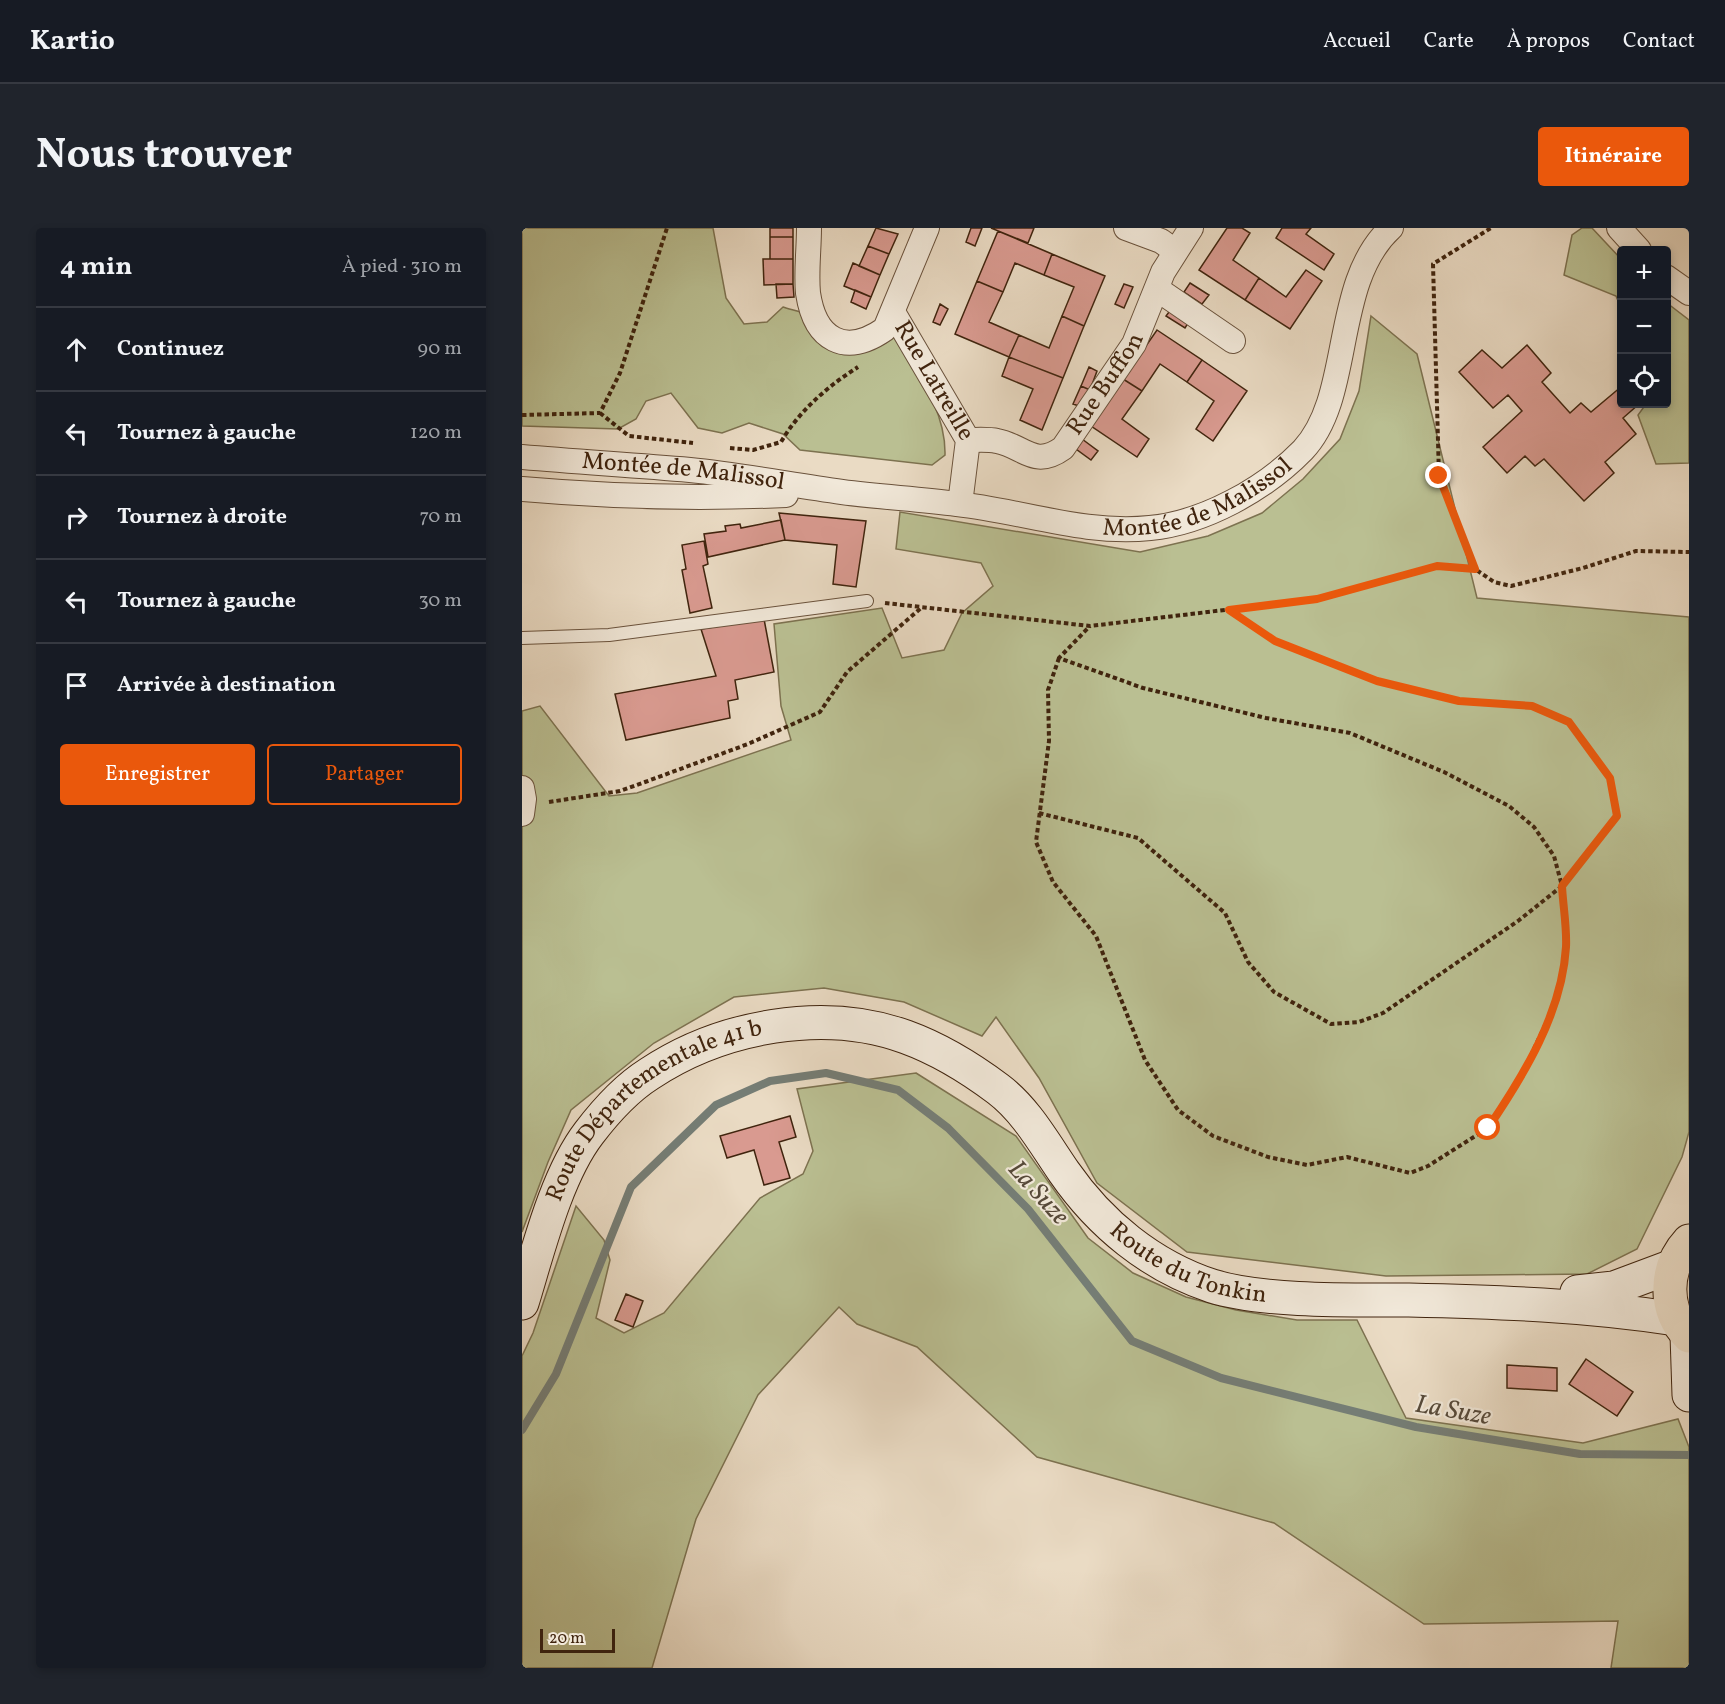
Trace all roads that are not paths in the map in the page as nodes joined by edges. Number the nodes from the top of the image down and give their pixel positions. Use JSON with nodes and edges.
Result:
{"nodes":[{"id":1,"x":809,"y":228,"type":"edge"},
{"id":2,"x":927,"y":228,"type":"edge"},
{"id":3,"x":1126,"y":228,"type":"edge"},
{"id":4,"x":1191,"y":228,"type":"edge"},
{"id":5,"x":1391,"y":228,"type":"edge"},
{"id":6,"x":1619,"y":228,"type":"edge"},
{"id":7,"x":1635,"y":246,"type":"edge"},
{"id":8,"x":1175,"y":251,"type":"junction"},
{"id":9,"x":1671,"y":280,"type":"edge"},
{"id":10,"x":1156,"y":289,"type":"junction"},
{"id":11,"x":1689,"y":293,"type":"edge"},
{"id":12,"x":893,"y":312,"type":"junction"},
{"id":13,"x":1233,"y":341,"type":"dead end"},
{"id":14,"x":968,"y":440,"type":"junction"},
{"id":15,"x":522,"y":457,"type":"edge"},
{"id":16,"x":522,"y":489,"type":"edge"},
{"id":17,"x":844,"y":492,"type":"junction"},
{"id":18,"x":960,"y":504,"type":"junction"},
{"id":19,"x":867,"y":601,"type":"road end"},
{"id":20,"x":522,"y":638,"type":"edge"},
{"id":21,"x":867,"y":1027,"type":"joint"},
{"id":22,"x":1681,"y":1254,"type":"edge"},
{"id":23,"x":1487,"y":1301,"type":"junction"},
{"id":24,"x":522,"y":1303,"type":"edge"},
{"id":25,"x":1684,"y":1330,"type":"edge"},
{"id":26,"x":1688,"y":1393,"type":"edge"}],
"edges":[{"from":1,"to":12,"type":"street"},
{"from":2,"to":12,"type":"street","name":"Rue Latreille"},
{"from":3,"to":8,"type":"street"},
{"from":4,"to":8,"type":"street","name":"Rue Buffon"},
{"from":5,"to":18,"type":"street","name":"Montée de Malissol"},
{"from":6,"to":7,"type":"street"},
{"from":8,"to":10,"type":"street","name":"Rue Buffon"},
{"from":9,"to":11,"type":"street"},
{"from":10,"to":13,"type":"street"},
{"from":10,"to":14,"type":"street","name":"Rue Buffon"},
{"from":12,"to":14,"type":"street","name":"Rue Latreille"},
{"from":14,"to":18,"type":"street","name":"Rue Latreille"},
{"from":15,"to":17,"type":"street","name":"Montée de Malissol"},
{"from":16,"to":17,"type":"street","name":"Montée de Malissol"},
{"from":17,"to":18,"type":"street","name":"Montée de Malissol"},
{"from":19,"to":20,"type":"lane"},
{"from":21,"to":23,"type":"street","name":"Route du Tonkin"},
{"from":21,"to":24,"type":"street","name":"Route Départementale 41 b"},
{"from":22,"to":23,"type":"street","name":"Route du Tonkin"},
{"from":22,"to":25,"type":"main road"},
{"from":23,"to":25,"type":"street","name":"Route du Tonkin"},
{"from":25,"to":26,"type":"street"}]}
